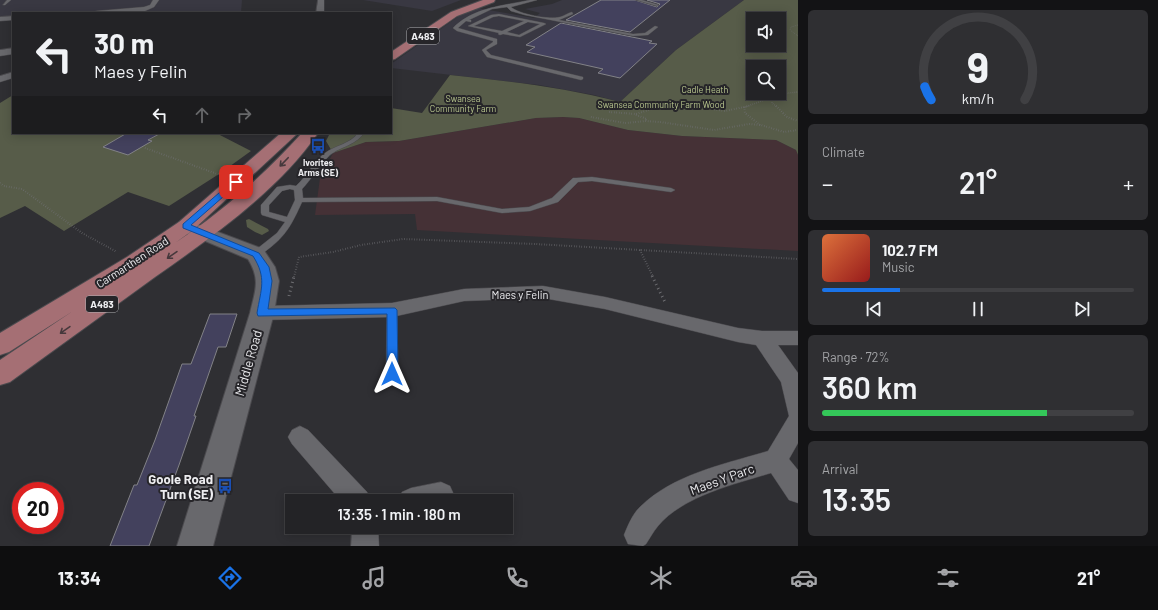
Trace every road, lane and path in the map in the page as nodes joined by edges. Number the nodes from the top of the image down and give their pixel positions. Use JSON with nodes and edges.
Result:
{"nodes":[{"id":1,"x":9,"y":0,"type":"edge"},
{"id":2,"x":156,"y":0,"type":"edge"},
{"id":3,"x":321,"y":0,"type":"edge"},
{"id":4,"x":476,"y":0,"type":"edge"},
{"id":5,"x":491,"y":0,"type":"edge"},
{"id":6,"x":535,"y":0,"type":"edge"},
{"id":7,"x":638,"y":0,"type":"edge"},
{"id":8,"x":4,"y":4,"type":"dead end"},
{"id":9,"x":508,"y":6,"type":"junction"},
{"id":10,"x":657,"y":6,"type":"dead end"},
{"id":11,"x":106,"y":12,"type":"edge"},
{"id":12,"x":320,"y":12,"type":"edge"},
{"id":13,"x":572,"y":13,"type":"dead end"},
{"id":14,"x":12,"y":18,"type":"edge"},
{"id":15,"x":0,"y":19,"type":"edge"},
{"id":16,"x":548,"y":19,"type":"junction"},
{"id":17,"x":465,"y":20,"type":"junction"},
{"id":18,"x":527,"y":21,"type":"junction"},
{"id":19,"x":478,"y":22,"type":"junction"},
{"id":20,"x":798,"y":25,"type":"edge"},
{"id":21,"x":656,"y":28,"type":"dead end"},
{"id":22,"x":502,"y":33,"type":"junction"},
{"id":23,"x":798,"y":36,"type":"edge"},
{"id":24,"x":491,"y":38,"type":"junction"},
{"id":25,"x":392,"y":45,"type":"edge"},
{"id":26,"x":12,"y":51,"type":"edge"},
{"id":27,"x":0,"y":53,"type":"edge"},
{"id":28,"x":392,"y":56,"type":"edge"},
{"id":29,"x":12,"y":75,"type":"edge"},
{"id":30,"x":581,"y":78,"type":"dead end"},
{"id":31,"x":0,"y":79,"type":"edge"},
{"id":32,"x":786,"y":92,"type":"edge"},
{"id":33,"x":798,"y":92,"type":"edge"},
{"id":34,"x":762,"y":100,"type":"edge"},
{"id":35,"x":772,"y":100,"type":"edge"},
{"id":36,"x":744,"y":107,"type":"junction"},
{"id":37,"x":608,"y":112,"type":"dead end"},
{"id":38,"x":633,"y":114,"type":"junction"},
{"id":39,"x":591,"y":117,"type":"dead end"},
{"id":40,"x":645,"y":121,"type":"junction"},
{"id":41,"x":798,"y":121,"type":"edge"},
{"id":42,"x":761,"y":125,"type":"junction"},
{"id":43,"x":798,"y":130,"type":"edge"},
{"id":44,"x":289,"y":134,"type":"edge"},
{"id":45,"x":309,"y":134,"type":"edge"},
{"id":46,"x":360,"y":134,"type":"edge"},
{"id":47,"x":145,"y":148,"type":"dead end"},
{"id":48,"x":236,"y":182,"type":"junction"},
{"id":49,"x":0,"y":183,"type":"edge"},
{"id":50,"x":298,"y":189,"type":"junction"},
{"id":51,"x":671,"y":190,"type":"dead end"},
{"id":52,"x":299,"y":200,"type":"junction"},
{"id":53,"x":290,"y":220,"type":"junction"},
{"id":54,"x":195,"y":230,"type":"junction"},
{"id":55,"x":640,"y":250,"type":"junction"},
{"id":56,"x":256,"y":254,"type":"junction"},
{"id":57,"x":798,"y":259,"type":"edge"},
{"id":58,"x":135,"y":262,"type":"junction"},
{"id":59,"x":392,"y":310,"type":"junction"},
{"id":60,"x":274,"y":313,"type":"junction"},
{"id":61,"x":673,"y":319,"type":"junction"},
{"id":62,"x":762,"y":338,"type":"junction"},
{"id":63,"x":798,"y":338,"type":"edge"},
{"id":64,"x":0,"y":344,"type":"edge"},
{"id":65,"x":0,"y":374,"type":"edge"},
{"id":66,"x":392,"y":374,"type":"dead end"},
{"id":67,"x":798,"y":411,"type":"edge"},
{"id":68,"x":798,"y":421,"type":"edge"},
{"id":69,"x":300,"y":438,"type":"dead end"},
{"id":70,"x":776,"y":460,"type":"junction"},
{"id":71,"x":798,"y":491,"type":"edge"},
{"id":72,"x":352,"y":494,"type":"edge"},
{"id":73,"x":366,"y":534,"type":"edge"},
{"id":74,"x":637,"y":535,"type":"dead end"},
{"id":75,"x":195,"y":546,"type":"edge"},
{"id":76,"x":365,"y":546,"type":"edge"}],
"edges":[{"from":1,"to":8,"type":"lane"},
{"from":2,"to":11,"type":"street"},
{"from":3,"to":12,"type":"street"},
{"from":4,"to":25,"type":"main road","number":"A483"},
{"from":5,"to":28,"type":"main road","number":"A483"},
{"from":6,"to":9,"type":"lane"},
{"from":7,"to":10,"type":"lane"},
{"from":9,"to":16,"type":"lane"},
{"from":9,"to":17,"type":"lane"},
{"from":13,"to":16,"type":"lane"},
{"from":14,"to":15,"type":"street"},
{"from":16,"to":21,"type":"lane"},
{"from":17,"to":19,"type":"lane"},
{"from":17,"to":24,"type":"lane"},
{"from":18,"to":19,"type":"lane"},
{"from":18,"to":22,"type":"lane"},
{"from":18,"to":22,"type":"lane"},
{"from":19,"to":22,"type":"lane"},
{"from":20,"to":23,"type":"path"},
{"from":22,"to":24,"type":"lane"},
{"from":24,"to":30,"type":"lane"},
{"from":26,"to":27,"type":"street"},
{"from":29,"to":31,"type":"street"},
{"from":32,"to":33,"type":"path"},
{"from":34,"to":36,"type":"path"},
{"from":35,"to":41,"type":"path"},
{"from":36,"to":38,"type":"path"},
{"from":36,"to":42,"type":"path"},
{"from":37,"to":38,"type":"path"},
{"from":38,"to":40,"type":"path"},
{"from":39,"to":40,"type":"path"},
{"from":40,"to":42,"type":"path"},
{"from":42,"to":43,"type":"path"},
{"from":44,"to":48,"type":"main road","name":"Carmarthen Road","number":"A483"},
{"from":45,"to":54,"type":"main road","name":"Carmarthen Road","number":"A483","one_way":true},
{"from":46,"to":50,"type":"lane"},
{"from":47,"to":48,"type":"path"},
{"from":48,"to":54,"type":"main road","name":"Carmarthen Road","number":"A483"},
{"from":49,"to":58,"type":"path"},
{"from":50,"to":52,"type":"lane"},
{"from":50,"to":53,"type":"lane"},
{"from":51,"to":52,"type":"lane"},
{"from":52,"to":53,"type":"lane"},
{"from":53,"to":56,"type":"lane"},
{"from":54,"to":56,"type":"street"},
{"from":54,"to":58,"type":"main road","name":"Carmarthen Road","number":"A483"},
{"from":54,"to":65,"type":"main road","name":"Carmarthen Road","number":"A483","one_way":true},
{"from":55,"to":57,"type":"path"},
{"from":55,"to":60,"type":"path"},
{"from":55,"to":61,"type":"path"},
{"from":56,"to":60,"type":"street","name":"Middle Road"},
{"from":58,"to":64,"type":"main road","name":"Carmarthen Road","number":"A483"},
{"from":59,"to":60,"type":"street","name":"Maes y Felin"},
{"from":59,"to":61,"type":"street","name":"Maes y Felin"},
{"from":59,"to":66,"type":"lane"},
{"from":60,"to":75,"type":"street","name":"Middle Road"},
{"from":61,"to":62,"type":"street","name":"Maes y Felin"},
{"from":62,"to":63,"type":"street","name":"Maes y Felin"},
{"from":62,"to":67,"type":"street"},
{"from":68,"to":70,"type":"street"},
{"from":69,"to":72,"type":"street"},
{"from":70,"to":71,"type":"street"},
{"from":70,"to":74,"type":"street","name":"Maes Y Parc"},
{"from":73,"to":76,"type":"street"}]}
